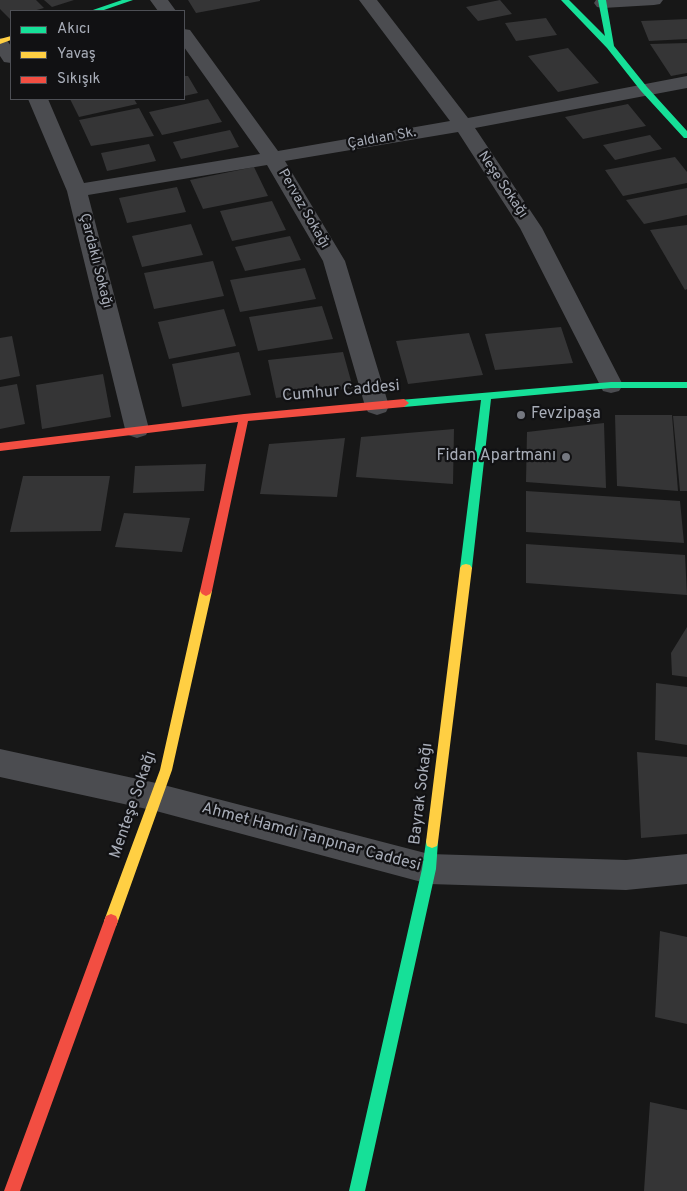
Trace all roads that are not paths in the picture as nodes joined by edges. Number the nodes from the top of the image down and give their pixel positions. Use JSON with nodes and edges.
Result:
{"nodes":[{"id":1,"x":129,"y":0,"type":"edge"},
{"id":2,"x":368,"y":0,"type":"edge"},
{"id":3,"x":564,"y":0,"type":"edge"},
{"id":4,"x":654,"y":0,"type":"edge"},
{"id":5,"x":603,"y":2,"type":"edge"},
{"id":6,"x":97,"y":10,"type":"edge"},
{"id":7,"x":185,"y":35,"type":"edge"},
{"id":8,"x":0,"y":42,"type":"edge"},
{"id":9,"x":610,"y":46,"type":"junction"},
{"id":10,"x":10,"y":57,"type":"edge"},
{"id":11,"x":687,"y":82,"type":"edge"},
{"id":12,"x":644,"y":88,"type":"junction"},
{"id":13,"x":38,"y":100,"type":"edge"},
{"id":14,"x":463,"y":125,"type":"junction"},
{"id":15,"x":687,"y":136,"type":"edge"},
{"id":16,"x":273,"y":158,"type":"junction"},
{"id":17,"x":77,"y":191,"type":"junction"},
{"id":18,"x":611,"y":385,"type":"junction"},
{"id":19,"x":687,"y":385,"type":"edge"},
{"id":20,"x":488,"y":396,"type":"junction"},
{"id":21,"x":377,"y":406,"type":"junction"},
{"id":22,"x":244,"y":418,"type":"junction"},
{"id":23,"x":137,"y":429,"type":"junction"},
{"id":24,"x":0,"y":447,"type":"edge"},
{"id":25,"x":0,"y":763,"type":"edge"},
{"id":26,"x":156,"y":797,"type":"junction"},
{"id":27,"x":429,"y":869,"type":"junction"},
{"id":28,"x":687,"y":869,"type":"edge"},
{"id":29,"x":12,"y":1191,"type":"edge"},
{"id":30,"x":357,"y":1191,"type":"edge"}],
"edges":[{"from":1,"to":6,"type":"street"},
{"from":2,"to":14,"type":"street","name":"Neşe Sokağı"},
{"from":3,"to":9,"type":"street"},
{"from":4,"to":5,"type":"street"},
{"from":5,"to":9,"type":"street"},
{"from":7,"to":16,"type":"street","name":"Pervaz Sokağı"},
{"from":8,"to":10,"type":"street"},
{"from":9,"to":12,"type":"street"},
{"from":11,"to":12,"type":"street","name":"Çaldıan Sk."},
{"from":12,"to":14,"type":"street","name":"Çaldıan Sk."},
{"from":12,"to":15,"type":"street"},
{"from":13,"to":17,"type":"street","name":"Çardaklı Sokağı"},
{"from":14,"to":16,"type":"street","name":"Çaldıan Sk."},
{"from":14,"to":18,"type":"street","name":"Neşe Sokağı"},
{"from":16,"to":17,"type":"street","name":"Çaldıan Sk."},
{"from":16,"to":21,"type":"street","name":"Pervaz Sokağı"},
{"from":17,"to":23,"type":"street","name":"Çardaklı Sokağı"},
{"from":18,"to":19,"type":"street","name":"Cumhur Caddesi"},
{"from":18,"to":20,"type":"street","name":"Cumhur Caddesi"},
{"from":20,"to":21,"type":"street","name":"Cumhur Caddesi"},
{"from":20,"to":27,"type":"street","name":"Bayrak Sokağı"},
{"from":21,"to":22,"type":"street","name":"Cumhur Caddesi"},
{"from":22,"to":23,"type":"street","name":"Cumhur Caddesi"},
{"from":22,"to":26,"type":"street","name":"Menteşe Sokağı"},
{"from":23,"to":24,"type":"street","name":"Cumhur Caddesi"},
{"from":25,"to":26,"type":"street","name":"Ahmet Hamdi Tanpınar Caddesi"},
{"from":26,"to":27,"type":"street","name":"Ahmet Hamdi Tanpınar Caddesi"},
{"from":26,"to":29,"type":"street","name":"Menteşe Sokağı"},
{"from":27,"to":28,"type":"street","name":"Ahmet Hamdi Tanpınar Caddesi"},
{"from":27,"to":30,"type":"street","name":"Bayrak Sokağı"}]}
